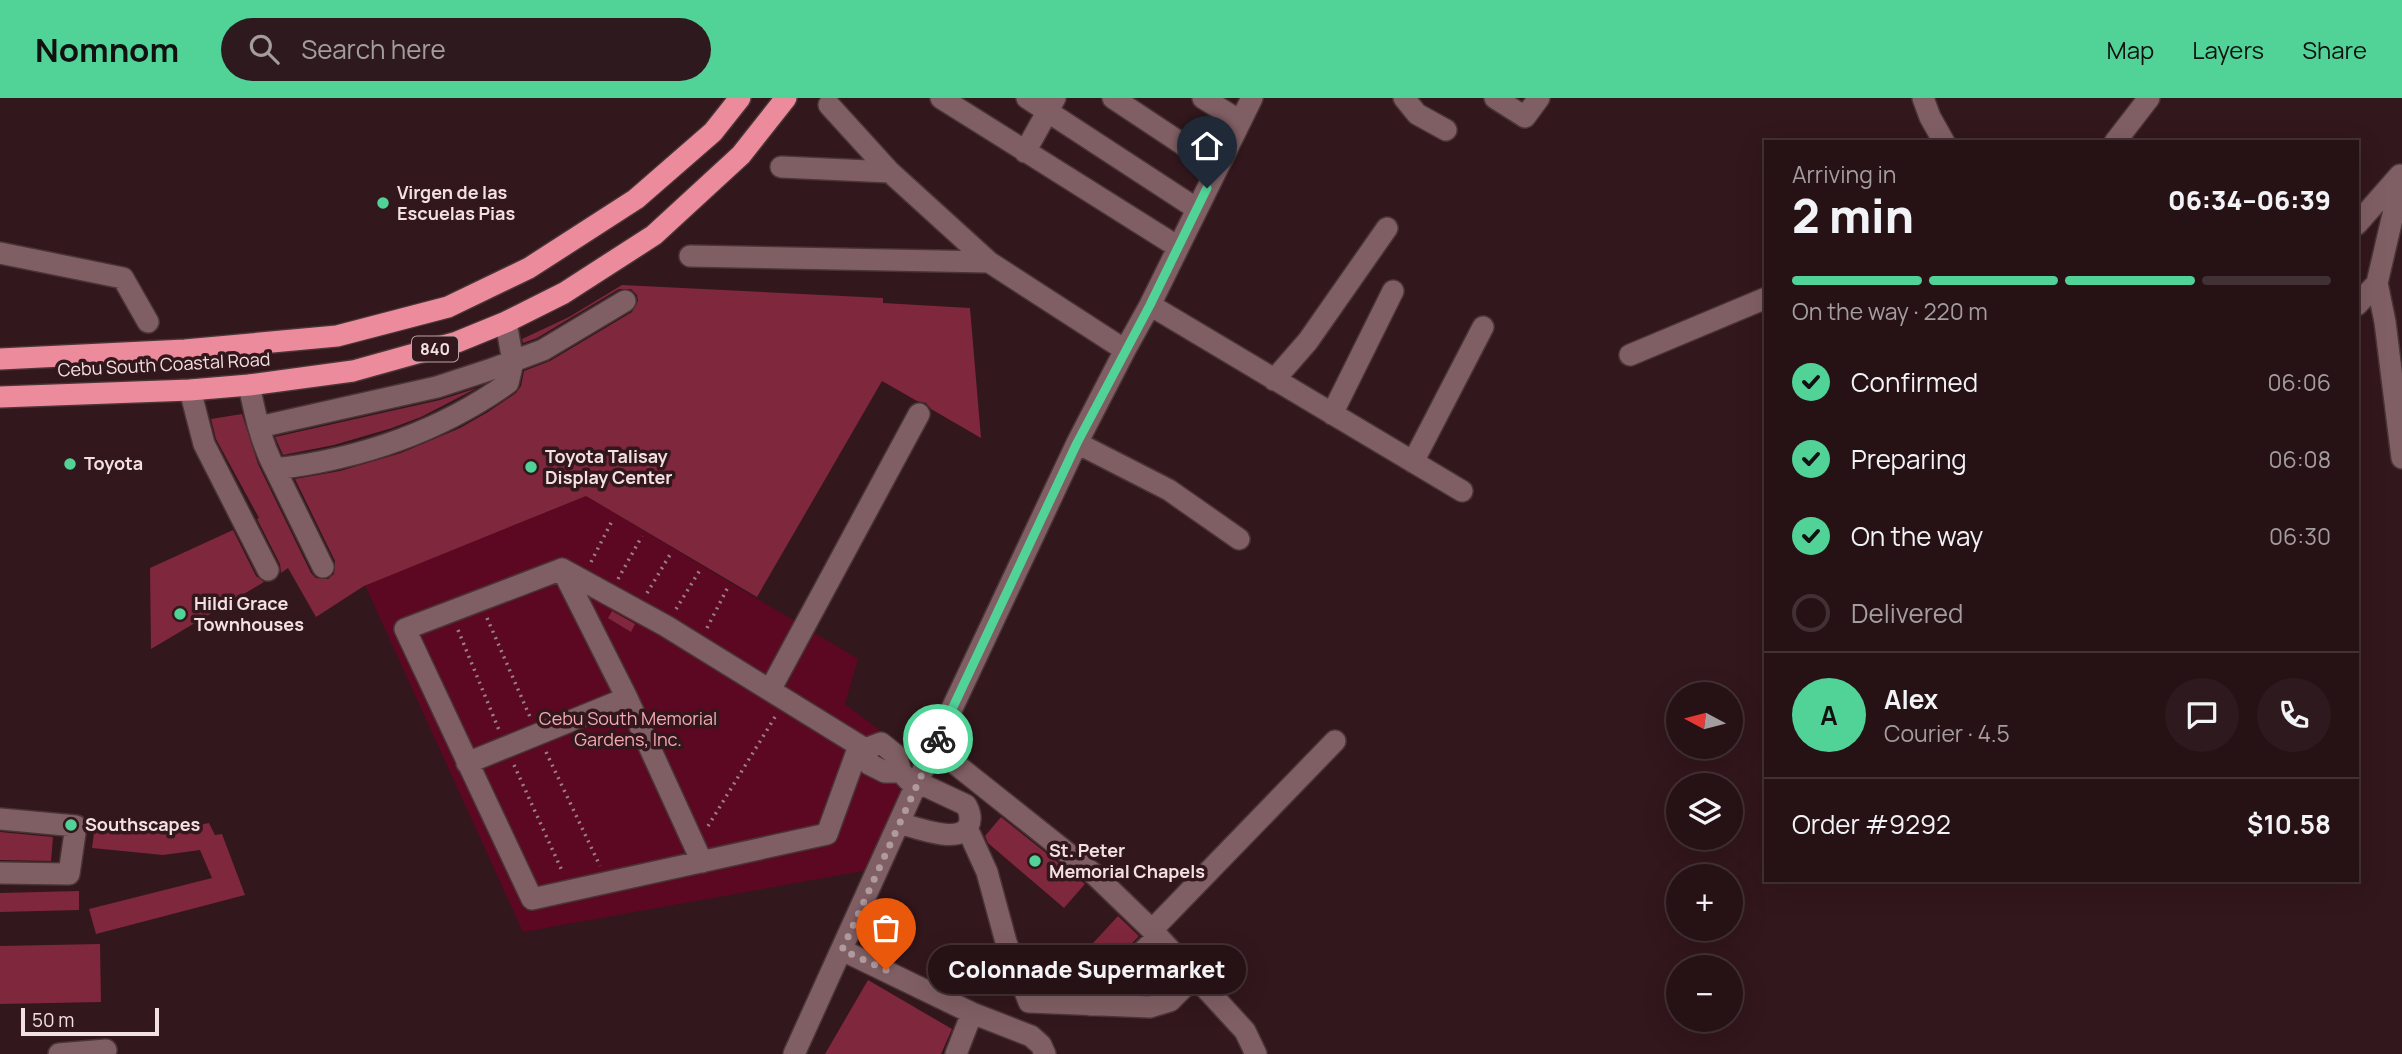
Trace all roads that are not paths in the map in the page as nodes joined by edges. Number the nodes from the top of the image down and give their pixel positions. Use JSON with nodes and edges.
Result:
{"nodes":[{"id":1,"x":740,"y":98,"type":"edge"},
{"id":2,"x":786,"y":98,"type":"edge"},
{"id":3,"x":941,"y":98,"type":"edge"},
{"id":4,"x":1027,"y":98,"type":"edge"},
{"id":5,"x":1113,"y":98,"type":"edge"},
{"id":6,"x":1203,"y":98,"type":"edge"},
{"id":7,"x":1252,"y":98,"type":"edge"},
{"id":8,"x":1404,"y":98,"type":"edge"},
{"id":9,"x":1495,"y":98,"type":"edge"},
{"id":10,"x":1539,"y":98,"type":"edge"},
{"id":11,"x":1923,"y":98,"type":"edge"},
{"id":12,"x":2149,"y":98,"type":"edge"},
{"id":13,"x":829,"y":105,"type":"dead end"},
{"id":14,"x":1051,"y":105,"type":"edge"},
{"id":15,"x":1240,"y":121,"type":"junction"},
{"id":16,"x":1446,"y":130,"type":"dead end"},
{"id":17,"x":1943,"y":140,"type":"edge"},
{"id":18,"x":2117,"y":140,"type":"edge"},
{"id":19,"x":1025,"y":152,"type":"junction"},
{"id":20,"x":781,"y":167,"type":"dead end"},
{"id":21,"x":1217,"y":167,"type":"junction"},
{"id":22,"x":890,"y":172,"type":"junction"},
{"id":23,"x":2402,"y":174,"type":"edge"},
{"id":24,"x":1197,"y":209,"type":"junction"},
{"id":25,"x":2359,"y":222,"type":"edge"},
{"id":26,"x":1387,"y":228,"type":"dead end"},
{"id":27,"x":1178,"y":247,"type":"junction"},
{"id":28,"x":0,"y":253,"type":"edge"},
{"id":29,"x":690,"y":256,"type":"dead end"},
{"id":30,"x":989,"y":262,"type":"junction"},
{"id":31,"x":2377,"y":283,"type":"junction"},
{"id":32,"x":1393,"y":291,"type":"dead end"},
{"id":33,"x":1764,"y":299,"type":"edge"},
{"id":34,"x":625,"y":301,"type":"dead end"},
{"id":35,"x":2359,"y":303,"type":"edge"},
{"id":36,"x":1150,"y":305,"type":"junction"},
{"id":37,"x":148,"y":321,"type":"dead end"},
{"id":38,"x":506,"y":322,"type":"junction"},
{"id":39,"x":1483,"y":327,"type":"dead end"},
{"id":40,"x":1125,"y":350,"type":"junction"},
{"id":41,"x":1630,"y":355,"type":"dead end"},
{"id":42,"x":0,"y":359,"type":"edge"},
{"id":43,"x":513,"y":362,"type":"junction"},
{"id":44,"x":1274,"y":380,"type":"junction"},
{"id":45,"x":249,"y":385,"type":"junction"},
{"id":46,"x":190,"y":390,"type":"junction"},
{"id":47,"x":0,"y":397,"type":"edge"},
{"id":48,"x":919,"y":414,"type":"dead end"},
{"id":49,"x":1332,"y":414,"type":"junction"},
{"id":50,"x":259,"y":427,"type":"junction"},
{"id":51,"x":1077,"y":443,"type":"junction"},
{"id":52,"x":2402,"y":458,"type":"edge"},
{"id":53,"x":1413,"y":462,"type":"junction"},
{"id":54,"x":275,"y":469,"type":"junction"},
{"id":55,"x":1462,"y":491,"type":"dead end"},
{"id":56,"x":1239,"y":539,"type":"dead end"},
{"id":57,"x":323,"y":567,"type":"dead end"},
{"id":58,"x":562,"y":569,"type":"junction"},
{"id":59,"x":268,"y":570,"type":"dead end"},
{"id":60,"x":770,"y":690,"type":"junction"},
{"id":61,"x":627,"y":698,"type":"junction"},
{"id":62,"x":1335,"y":741,"type":"dead end"},
{"id":63,"x":934,"y":747,"type":"junction"},
{"id":64,"x":862,"y":748,"type":"junction"},
{"id":65,"x":467,"y":763,"type":"junction"},
{"id":66,"x":911,"y":780,"type":"junction"},
{"id":67,"x":0,"y":819,"type":"edge"},
{"id":68,"x":899,"y":823,"type":"junction"},
{"id":69,"x":967,"y":828,"type":"junction"},
{"id":70,"x":699,"y":854,"type":"junction"},
{"id":71,"x":0,"y":873,"type":"edge"},
{"id":72,"x":1155,"y":933,"type":"junction"},
{"id":73,"x":842,"y":950,"type":"junction"},
{"id":74,"x":1184,"y":987,"type":"dead end"},
{"id":75,"x":1090,"y":1005,"type":"junction"},
{"id":76,"x":972,"y":1013,"type":"junction"},
{"id":77,"x":106,"y":1050,"type":"dead end"},
{"id":78,"x":59,"y":1054,"type":"edge"},
{"id":79,"x":794,"y":1054,"type":"edge"},
{"id":80,"x":956,"y":1054,"type":"edge"},
{"id":81,"x":1045,"y":1054,"type":"edge"},
{"id":82,"x":1256,"y":1054,"type":"edge"}],
"edges":[{"from":1,"to":42,"type":"highway","name":"Cebu South Coastal Road","number":"840"},
{"from":2,"to":38,"type":"highway","name":"Cebu South Coastal Road","number":"840"},
{"from":3,"to":19,"type":"street"},
{"from":4,"to":14,"type":"street"},
{"from":5,"to":21,"type":"street"},
{"from":6,"to":15,"type":"street"},
{"from":7,"to":15,"type":"street"},
{"from":8,"to":16,"type":"street"},
{"from":9,"to":10,"type":"street"},
{"from":11,"to":17,"type":"street"},
{"from":12,"to":18,"type":"street"},
{"from":13,"to":22,"type":"street"},
{"from":14,"to":19,"type":"street"},
{"from":14,"to":24,"type":"street"},
{"from":15,"to":21,"type":"street"},
{"from":19,"to":27,"type":"street"},
{"from":20,"to":22,"type":"street"},
{"from":21,"to":24,"type":"street"},
{"from":22,"to":30,"type":"street"},
{"from":23,"to":25,"type":"street"},
{"from":23,"to":31,"type":"street"},
{"from":24,"to":27,"type":"street"},
{"from":26,"to":44,"type":"street"},
{"from":27,"to":36,"type":"street"},
{"from":28,"to":37,"type":"street"},
{"from":29,"to":30,"type":"street"},
{"from":30,"to":40,"type":"street"},
{"from":31,"to":35,"type":"street"},
{"from":31,"to":52,"type":"street"},
{"from":32,"to":49,"type":"street"},
{"from":33,"to":41,"type":"street"},
{"from":34,"to":43,"type":"street"},
{"from":36,"to":40,"type":"street"},
{"from":36,"to":44,"type":"street"},
{"from":38,"to":43,"type":"street"},
{"from":38,"to":45,"type":"highway","name":"Cebu South Coastal Road","number":"840"},
{"from":39,"to":53,"type":"street"},
{"from":40,"to":51,"type":"street"},
{"from":43,"to":50,"type":"street"},
{"from":43,"to":54,"type":"street"},
{"from":44,"to":49,"type":"street"},
{"from":45,"to":46,"type":"highway","name":"Cebu South Coastal Road","number":"840"},
{"from":45,"to":50,"type":"street"},
{"from":46,"to":47,"type":"highway","name":"Cebu South Coastal Road","number":"840"},
{"from":46,"to":59,"type":"street"},
{"from":48,"to":60,"type":"street"},
{"from":49,"to":53,"type":"street"},
{"from":50,"to":54,"type":"street"},
{"from":51,"to":56,"type":"street"},
{"from":51,"to":63,"type":"street"},
{"from":53,"to":55,"type":"street"},
{"from":54,"to":57,"type":"street"},
{"from":58,"to":60,"type":"street"},
{"from":58,"to":61,"type":"street"},
{"from":58,"to":65,"type":"street"},
{"from":60,"to":64,"type":"street"},
{"from":61,"to":65,"type":"street"},
{"from":61,"to":70,"type":"street"},
{"from":62,"to":72,"type":"street"},
{"from":63,"to":66,"type":"street"},
{"from":63,"to":72,"type":"street"},
{"from":64,"to":66,"type":"street"},
{"from":64,"to":70,"type":"street"},
{"from":65,"to":70,"type":"street"},
{"from":66,"to":68,"type":"street"},
{"from":66,"to":69,"type":"street"},
{"from":67,"to":71,"type":"street"},
{"from":68,"to":69,"type":"street"},
{"from":68,"to":73,"type":"street"},
{"from":69,"to":75,"type":"street"},
{"from":72,"to":75,"type":"street"},
{"from":72,"to":82,"type":"street"},
{"from":73,"to":76,"type":"street"},
{"from":73,"to":79,"type":"street"},
{"from":74,"to":75,"type":"street"},
{"from":76,"to":80,"type":"street"},
{"from":76,"to":81,"type":"street"},
{"from":77,"to":78,"type":"street"}]}
